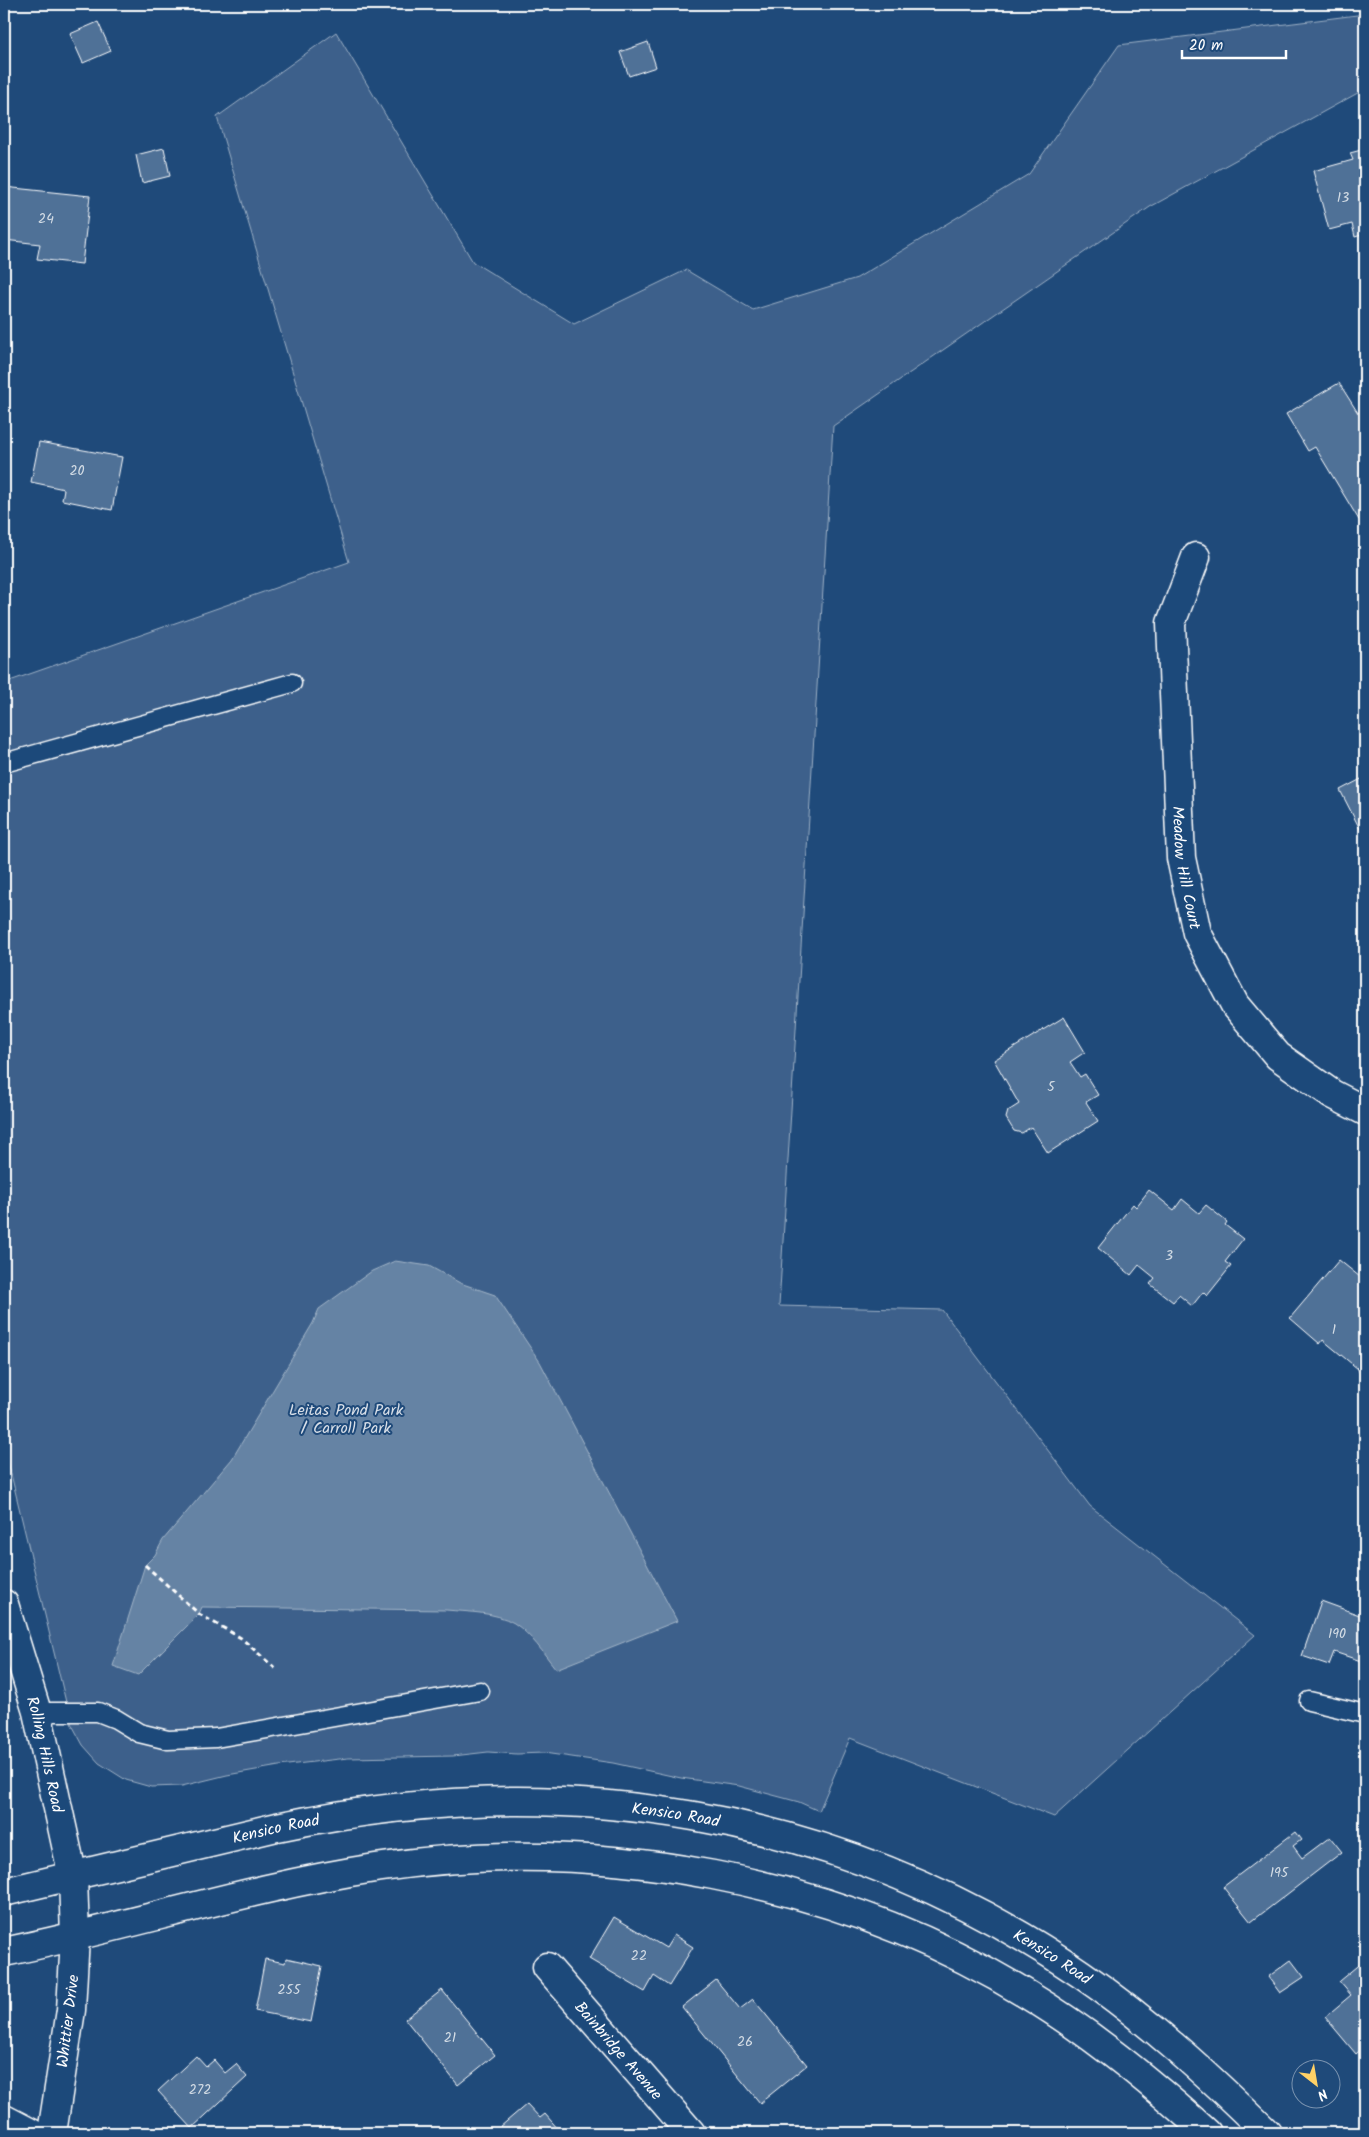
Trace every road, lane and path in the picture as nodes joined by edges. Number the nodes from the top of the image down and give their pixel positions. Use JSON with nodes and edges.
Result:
{"nodes":[{"id":1,"x":1196,"y":557,"type":"dead end"},
{"id":2,"x":292,"y":683,"type":"dead end"},
{"id":3,"x":4,"y":763,"type":"edge"},
{"id":4,"x":1365,"y":1111,"type":"edge"},
{"id":5,"x":145,"y":1565,"type":"dead end"},
{"id":6,"x":4,"y":1604,"type":"edge"},
{"id":7,"x":276,"y":1669,"type":"dead end"},
{"id":8,"x":480,"y":1691,"type":"dead end"},
{"id":9,"x":1308,"y":1701,"type":"dead end"},
{"id":10,"x":37,"y":1712,"type":"junction"},
{"id":11,"x":1365,"y":1714,"type":"edge"},
{"id":12,"x":73,"y":1877,"type":"junction"},
{"id":13,"x":4,"y":1892,"type":"edge"},
{"id":14,"x":75,"y":1907,"type":"joint"},
{"id":15,"x":75,"y":1937,"type":"junction"},
{"id":16,"x":4,"y":1952,"type":"edge"},
{"id":17,"x":547,"y":1967,"type":"dead end"},
{"id":18,"x":4,"y":2119,"type":"edge"},
{"id":19,"x":31,"y":2133,"type":"edge"},
{"id":20,"x":52,"y":2133,"type":"edge"},
{"id":21,"x":691,"y":2133,"type":"edge"},
{"id":22,"x":1207,"y":2133,"type":"edge"},
{"id":23,"x":1267,"y":2133,"type":"edge"}],
"edges":[{"from":1,"to":4,"type":"street","name":"Meadow Hill Court"},
{"from":2,"to":3,"type":"lane"},
{"from":5,"to":7,"type":"path"},
{"from":6,"to":10,"type":"street","name":"Rolling Hills Road"},
{"from":8,"to":10,"type":"lane"},
{"from":9,"to":11,"type":"lane"},
{"from":10,"to":12,"type":"street","name":"Rolling Hills Road"},
{"from":12,"to":13,"type":"street","name":"Kensico Road"},
{"from":12,"to":14,"type":"street","name":"Rolling Hills Road"},
{"from":12,"to":23,"type":"street","name":"Kensico Road"},
{"from":14,"to":15,"type":"street","name":"Whittier Drive"},
{"from":15,"to":16,"type":"street"},
{"from":15,"to":20,"type":"street","name":"Whittier Drive"},
{"from":15,"to":22,"type":"street"},
{"from":17,"to":21,"type":"street","name":"Bainbridge Avenue"},
{"from":18,"to":19,"type":"street"}]}
